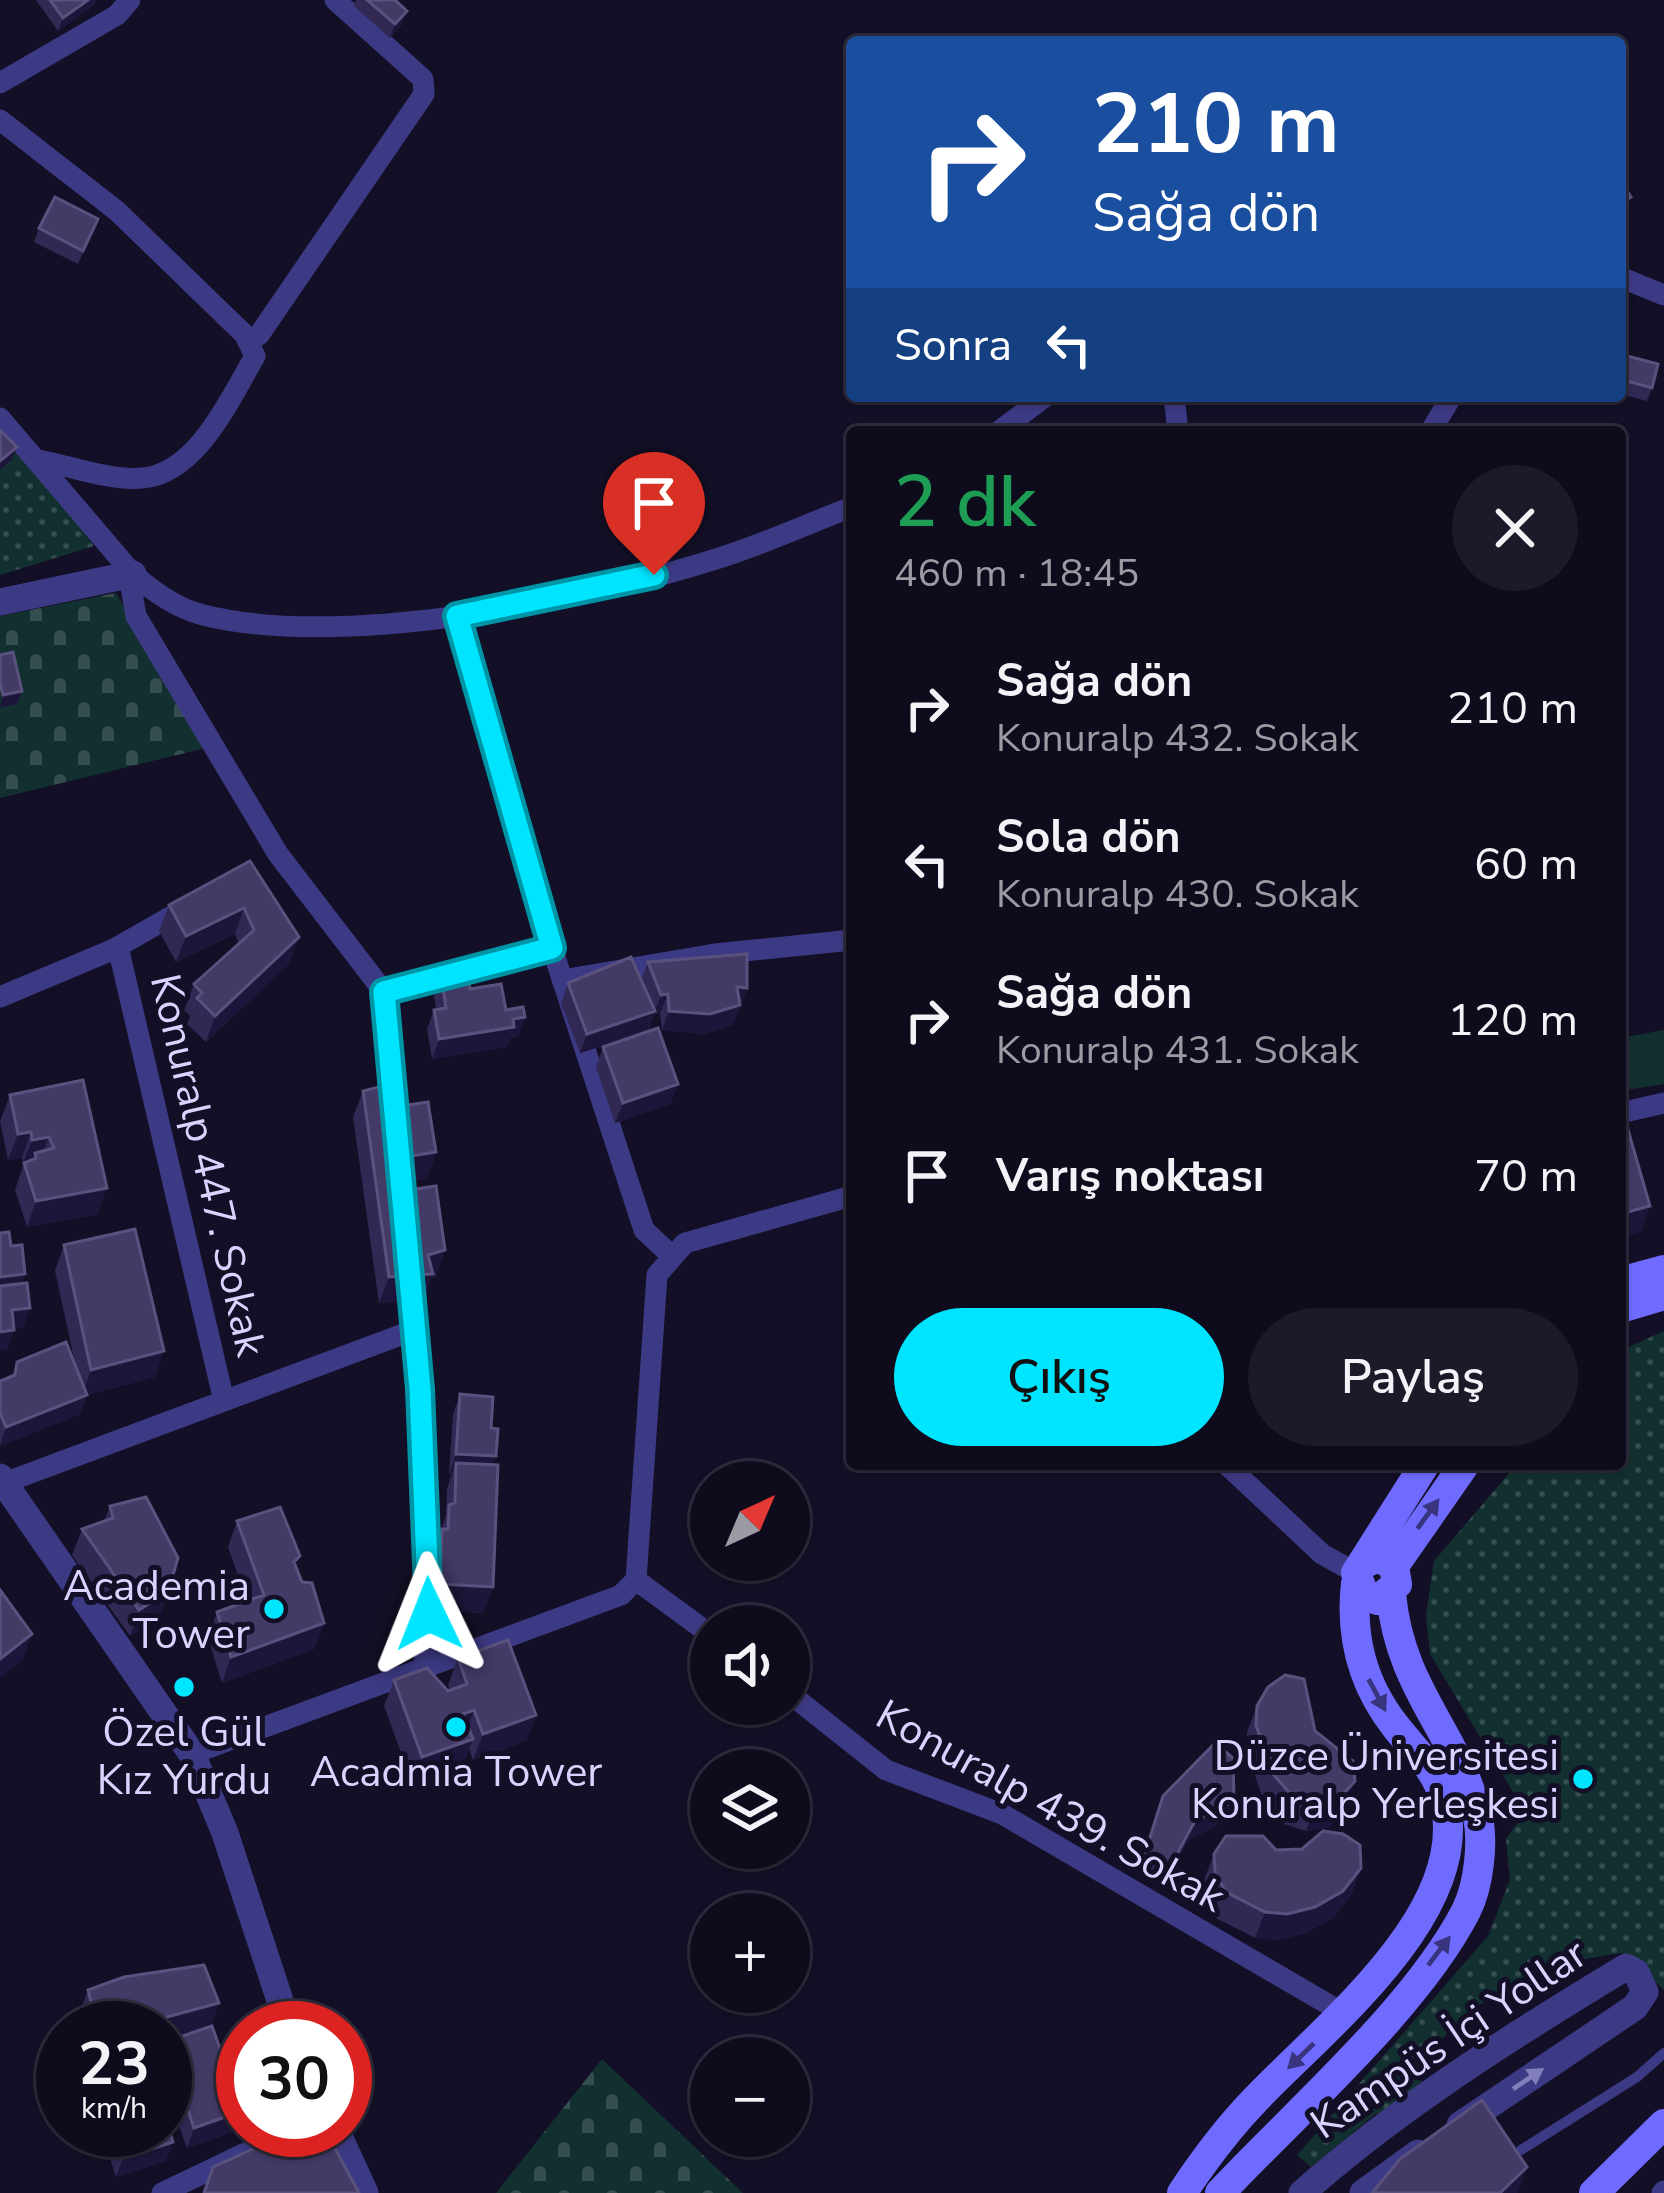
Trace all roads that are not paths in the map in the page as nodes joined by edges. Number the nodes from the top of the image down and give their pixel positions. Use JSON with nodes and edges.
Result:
{"nodes":[{"id":1,"x":130,"y":0,"type":"edge"},
{"id":2,"x":335,"y":0,"type":"edge"},
{"id":3,"x":0,"y":83,"type":"edge"},
{"id":4,"x":0,"y":120,"type":"edge"},
{"id":5,"x":1626,"y":279,"type":"edge"},
{"id":6,"x":1664,"y":295,"type":"edge"},
{"id":7,"x":248,"y":342,"type":"junction"},
{"id":8,"x":1038,"y":402,"type":"edge"},
{"id":9,"x":0,"y":418,"type":"edge"},
{"id":10,"x":1006,"y":426,"type":"edge"},
{"id":11,"x":39,"y":460,"type":"junction"},
{"id":12,"x":846,"y":509,"type":"edge"},
{"id":13,"x":131,"y":575,"type":"junction"},
{"id":14,"x":0,"y":602,"type":"edge"},
{"id":15,"x":457,"y":616,"type":"junction"},
{"id":16,"x":198,"y":901,"type":"edge"},
{"id":17,"x":846,"y":941,"type":"edge"},
{"id":18,"x":118,"y":947,"type":"junction"},
{"id":19,"x":552,"y":948,"type":"junction"},
{"id":20,"x":562,"y":980,"type":"junction"},
{"id":21,"x":384,"y":992,"type":"junction"},
{"id":22,"x":0,"y":997,"type":"edge"},
{"id":23,"x":1664,"y":1103,"type":"edge"},
{"id":24,"x":1626,"y":1112,"type":"edge"},
{"id":25,"x":398,"y":1150,"type":"edge"},
{"id":26,"x":846,"y":1198,"type":"edge"},
{"id":27,"x":406,"y":1240,"type":"edge"},
{"id":28,"x":673,"y":1257,"type":"junction"},
{"id":29,"x":1664,"y":1270,"type":"edge"},
{"id":30,"x":1626,"y":1280,"type":"edge"},
{"id":31,"x":1664,"y":1295,"type":"edge"},
{"id":32,"x":1626,"y":1306,"type":"edge"},
{"id":33,"x":414,"y":1330,"type":"junction"},
{"id":34,"x":224,"y":1401,"type":"junction"},
{"id":35,"x":1232,"y":1470,"type":"edge"},
{"id":36,"x":1422,"y":1470,"type":"edge"},
{"id":37,"x":1461,"y":1470,"type":"edge"},
{"id":38,"x":2,"y":1480,"type":"edge"},
{"id":39,"x":1358,"y":1574,"type":"junction"},
{"id":40,"x":636,"y":1580,"type":"junction"},
{"id":41,"x":1393,"y":1580,"type":"junction"},
{"id":42,"x":690,"y":1620,"type":"edge"},
{"id":43,"x":424,"y":1667,"type":"junction"},
{"id":44,"x":810,"y":1710,"type":"edge"},
{"id":45,"x":192,"y":1754,"type":"junction"},
{"id":46,"x":280,"y":2001,"type":"edge"},
{"id":47,"x":1343,"y":2013,"type":"junction"},
{"id":48,"x":1664,"y":2053,"type":"edge"},
{"id":49,"x":1664,"y":2124,"type":"edge"},
{"id":50,"x":1521,"y":2150,"type":"edge"},
{"id":51,"x":246,"y":2157,"type":"edge"},
{"id":52,"x":348,"y":2157,"type":"edge"},
{"id":53,"x":196,"y":2186,"type":"edge"},
{"id":54,"x":162,"y":2193,"type":"edge"},
{"id":55,"x":364,"y":2193,"type":"edge"},
{"id":56,"x":1182,"y":2193,"type":"edge"},
{"id":57,"x":1220,"y":2193,"type":"edge"},
{"id":58,"x":1302,"y":2193,"type":"edge"},
{"id":59,"x":1363,"y":2193,"type":"edge"},
{"id":60,"x":1594,"y":2193,"type":"edge"}],
"edges":[{"from":1,"to":3,"type":"street"},
{"from":2,"to":7,"type":"street"},
{"from":4,"to":7,"type":"street"},
{"from":5,"to":6,"type":"street"},
{"from":7,"to":11,"type":"street"},
{"from":8,"to":10,"type":"street"},
{"from":9,"to":11,"type":"street"},
{"from":11,"to":13,"type":"street"},
{"from":12,"to":15,"type":"street"},
{"from":13,"to":14,"type":"street"},
{"from":13,"to":15,"type":"street"},
{"from":13,"to":21,"type":"street"},
{"from":15,"to":19,"type":"street"},
{"from":16,"to":18,"type":"street"},
{"from":17,"to":20,"type":"street"},
{"from":18,"to":22,"type":"street"},
{"from":18,"to":34,"type":"street","name":"Konuralp 447. Sokak"},
{"from":19,"to":20,"type":"street"},
{"from":19,"to":21,"type":"street"},
{"from":20,"to":28,"type":"street"},
{"from":21,"to":25,"type":"street"},
{"from":23,"to":24,"type":"street"},
{"from":26,"to":28,"type":"street"},
{"from":27,"to":33,"type":"street"},
{"from":28,"to":40,"type":"street"},
{"from":29,"to":30,"type":"main road"},
{"from":31,"to":32,"type":"main road"},
{"from":33,"to":34,"type":"street"},
{"from":33,"to":43,"type":"street"},
{"from":34,"to":38,"type":"street"},
{"from":35,"to":39,"type":"street"},
{"from":36,"to":39,"type":"main road"},
{"from":41,"to":37,"type":"main road","one_way":true},
{"from":38,"to":45,"type":"street"},
{"from":39,"to":41,"type":"main road"},
{"from":39,"to":47,"type":"main road","one_way":true},
{"from":40,"to":42,"type":"street"},
{"from":40,"to":43,"type":"street"},
{"from":57,"to":41,"type":"main road","one_way":true},
{"from":43,"to":45,"type":"street"},
{"from":44,"to":47,"type":"street","name":"Konuralp 439. Sokak"},
{"from":45,"to":46,"type":"street"},
{"from":47,"to":56,"type":"main road","one_way":true},
{"from":48,"to":50,"type":"lane"},
{"from":49,"to":60,"type":"main road"},
{"from":51,"to":53,"type":"street"},
{"from":52,"to":55,"type":"street"},
{"from":53,"to":54,"type":"street"},
{"from":59,"to":58,"type":"street","name":"Kampüs İçi Yollar","one_way":true}]}
